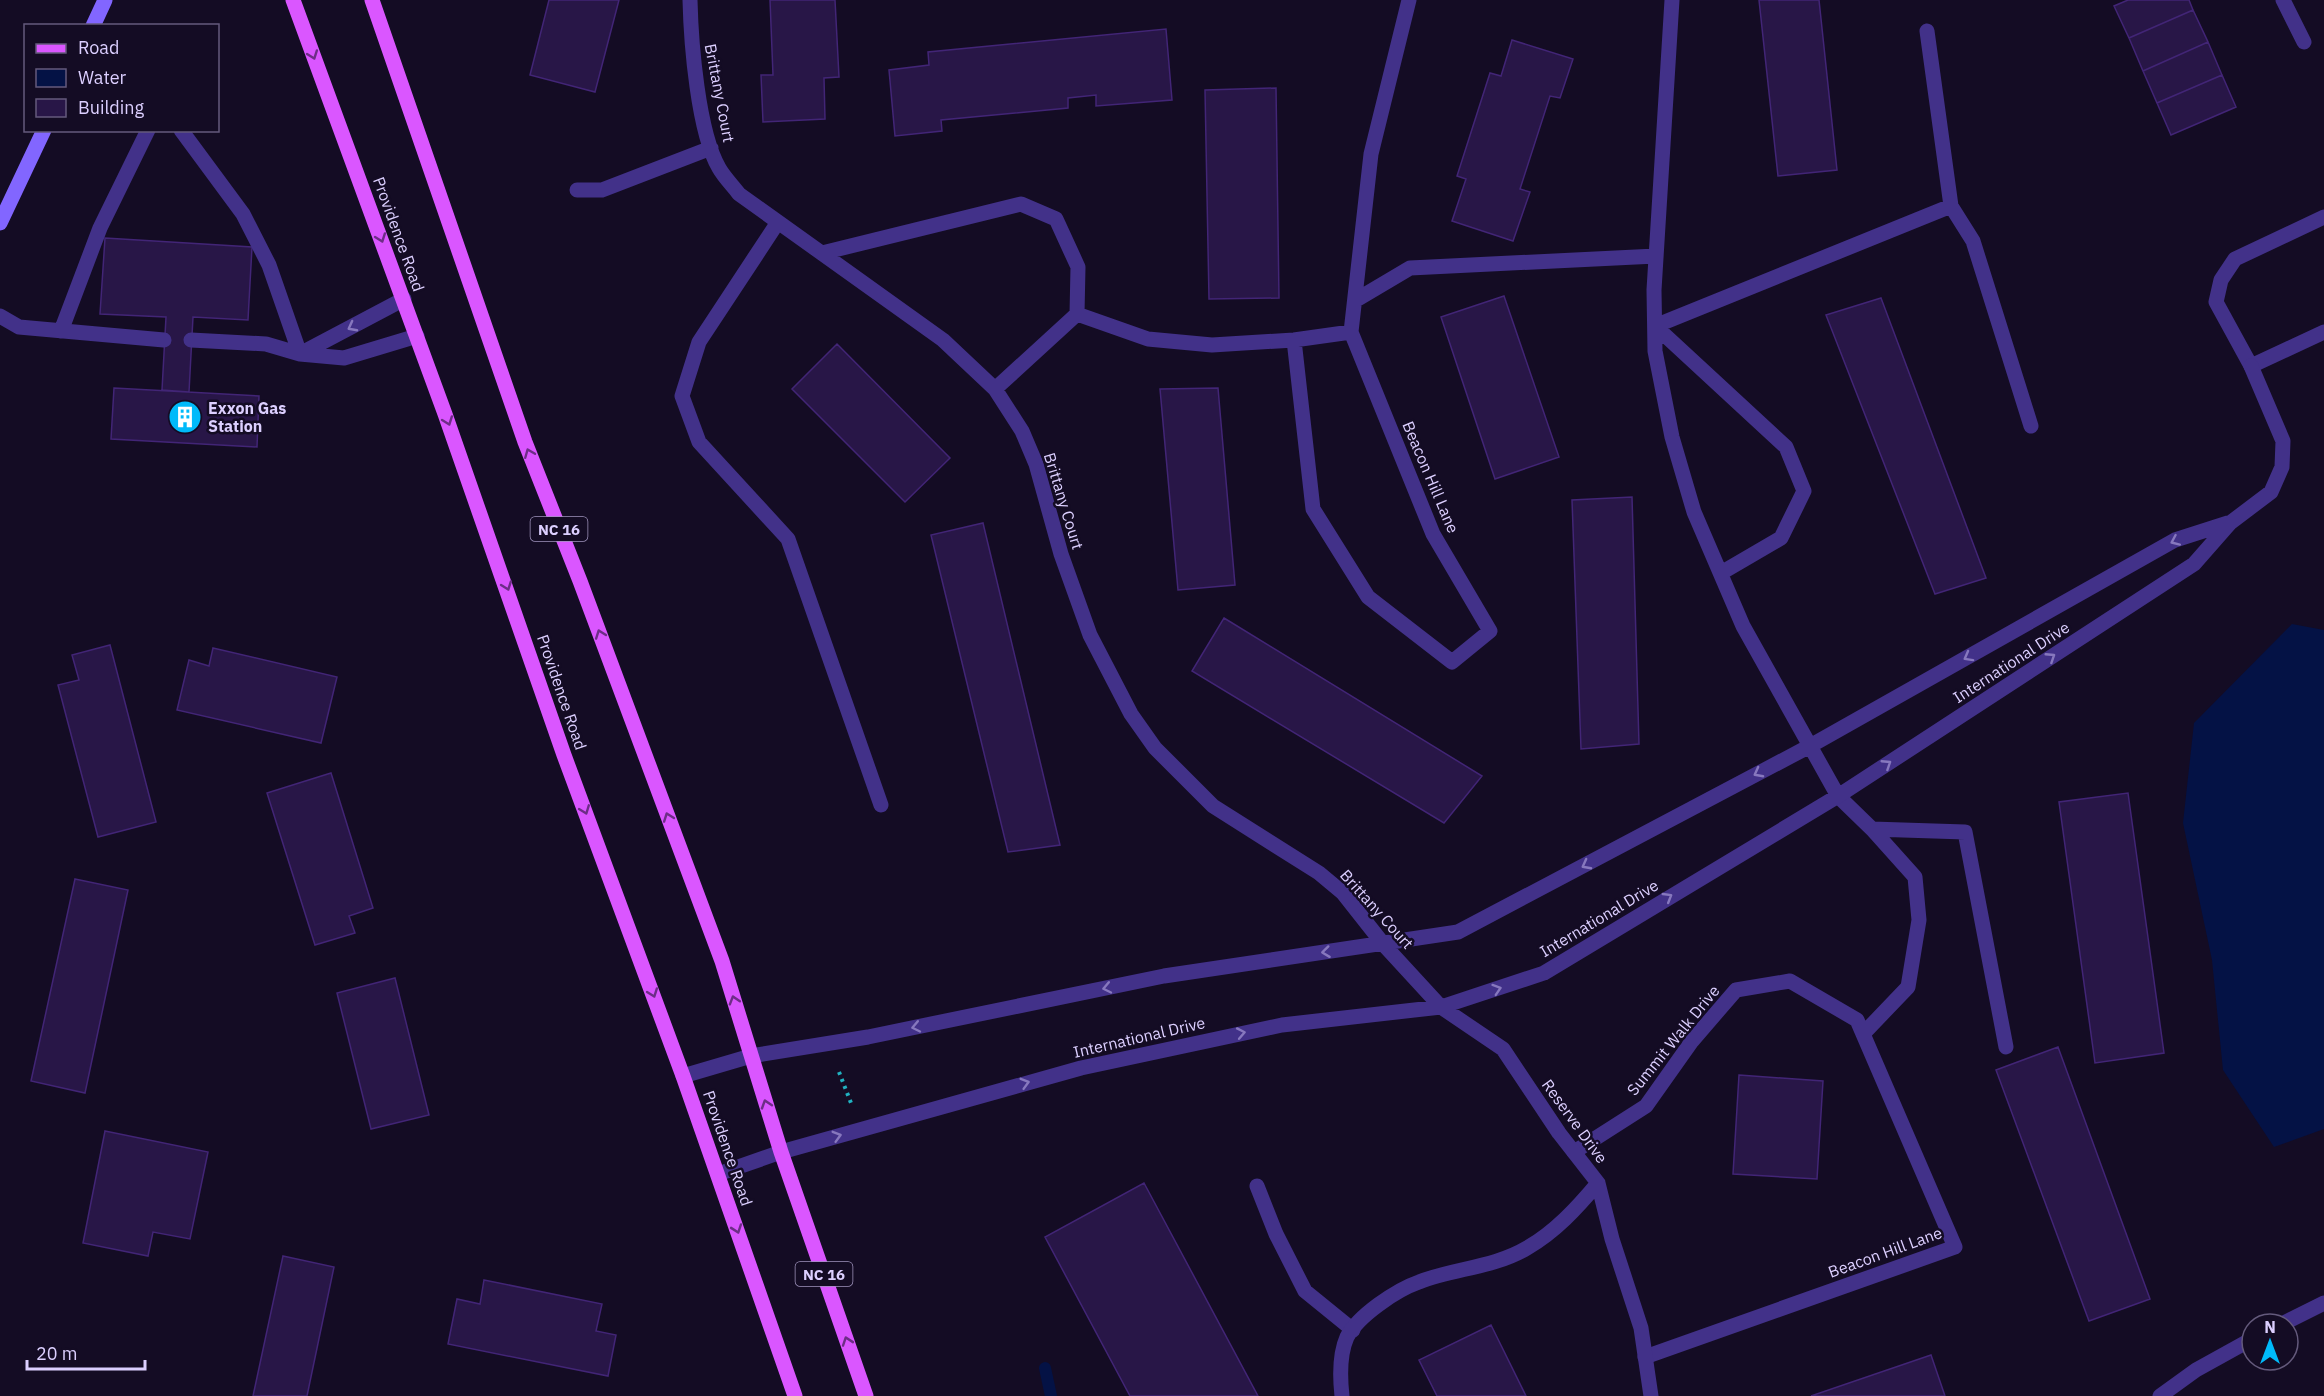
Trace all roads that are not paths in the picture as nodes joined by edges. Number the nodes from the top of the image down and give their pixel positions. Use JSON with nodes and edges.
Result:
{"nodes":[{"id":1,"x":105,"y":0,"type":"edge"},
{"id":2,"x":293,"y":0,"type":"edge"},
{"id":3,"x":372,"y":0,"type":"edge"},
{"id":4,"x":690,"y":0,"type":"edge"},
{"id":5,"x":1409,"y":0,"type":"edge"},
{"id":6,"x":1672,"y":0,"type":"edge"},
{"id":7,"x":2283,"y":0,"type":"edge"},
{"id":8,"x":94,"y":24,"type":"edge"},
{"id":9,"x":1927,"y":31,"type":"dead end"},
{"id":10,"x":2304,"y":42,"type":"dead end"},
{"id":11,"x":43,"y":132,"type":"edge"},
{"id":12,"x":147,"y":132,"type":"edge"},
{"id":13,"x":182,"y":132,"type":"edge"},
{"id":14,"x":711,"y":148,"type":"junction"},
{"id":15,"x":577,"y":190,"type":"dead end"},
{"id":16,"x":1951,"y":206,"type":"junction"},
{"id":17,"x":2324,"y":217,"type":"edge"},
{"id":18,"x":778,"y":222,"type":"junction"},
{"id":19,"x":0,"y":224,"type":"edge"},
{"id":20,"x":822,"y":253,"type":"junction"},
{"id":21,"x":1656,"y":256,"type":"junction"},
{"id":22,"x":404,"y":299,"type":"junction"},
{"id":23,"x":1356,"y":300,"type":"junction"},
{"id":24,"x":1077,"y":314,"type":"junction"},
{"id":25,"x":0,"y":316,"type":"edge"},
{"id":26,"x":1655,"y":326,"type":"junction"},
{"id":27,"x":61,"y":331,"type":"junction"},
{"id":28,"x":1351,"y":332,"type":"junction"},
{"id":29,"x":2324,"y":332,"type":"edge"},
{"id":30,"x":417,"y":336,"type":"junction"},
{"id":31,"x":164,"y":340,"type":"dead end"},
{"id":32,"x":191,"y":340,"type":"dead end"},
{"id":33,"x":1294,"y":340,"type":"junction"},
{"id":34,"x":300,"y":354,"type":"junction"},
{"id":35,"x":2251,"y":366,"type":"junction"},
{"id":36,"x":994,"y":389,"type":"junction"},
{"id":37,"x":2031,"y":426,"type":"dead end"},
{"id":38,"x":2230,"y":523,"type":"junction"},
{"id":39,"x":1720,"y":573,"type":"junction"},
{"id":40,"x":1810,"y":746,"type":"junction"},
{"id":41,"x":1838,"y":796,"type":"junction"},
{"id":42,"x":881,"y":805,"type":"dead end"},
{"id":43,"x":1872,"y":829,"type":"junction"},
{"id":44,"x":1384,"y":945,"type":"junction"},
{"id":45,"x":1441,"y":1007,"type":"junction"},
{"id":46,"x":1863,"y":1034,"type":"junction"},
{"id":47,"x":2006,"y":1047,"type":"dead end"},
{"id":48,"x":751,"y":1056,"type":"junction"},
{"id":49,"x":683,"y":1076,"type":"junction"},
{"id":50,"x":781,"y":1152,"type":"junction"},
{"id":51,"x":1574,"y":1152,"type":"junction"},
{"id":52,"x":718,"y":1174,"type":"junction"},
{"id":53,"x":1598,"y":1183,"type":"junction"},
{"id":54,"x":1257,"y":1186,"type":"dead end"},
{"id":55,"x":2324,"y":1303,"type":"edge"},
{"id":56,"x":2300,"y":1315,"type":"edge"},
{"id":57,"x":1353,"y":1330,"type":"junction"},
{"id":58,"x":2240,"y":1346,"type":"edge"},
{"id":59,"x":1645,"y":1357,"type":"junction"},
{"id":60,"x":795,"y":1396,"type":"edge"},
{"id":61,"x":866,"y":1396,"type":"edge"},
{"id":62,"x":1342,"y":1396,"type":"edge"},
{"id":63,"x":1652,"y":1396,"type":"edge"},
{"id":64,"x":2160,"y":1396,"type":"edge"}],
"edges":[{"from":1,"to":8,"type":"street"},
{"from":2,"to":22,"type":"main road","name":"Providence Road","one_way":true},
{"from":48,"to":3,"type":"main road","number":"NC 16","one_way":true},
{"from":4,"to":14,"type":"street","name":"Brittany Court"},
{"from":5,"to":23,"type":"street"},
{"from":6,"to":21,"type":"street"},
{"from":7,"to":10,"type":"street"},
{"from":9,"to":16,"type":"street"},
{"from":11,"to":19,"type":"street"},
{"from":12,"to":27,"type":"street"},
{"from":13,"to":34,"type":"street"},
{"from":14,"to":15,"type":"street"},
{"from":14,"to":18,"type":"street","name":"Brittany Court"},
{"from":16,"to":26,"type":"street"},
{"from":16,"to":37,"type":"street"},
{"from":17,"to":35,"type":"street","name":"International Drive"},
{"from":18,"to":20,"type":"street","name":"Brittany Court"},
{"from":18,"to":42,"type":"street"},
{"from":20,"to":24,"type":"street"},
{"from":20,"to":36,"type":"street","name":"Brittany Court"},
{"from":21,"to":23,"type":"street"},
{"from":21,"to":26,"type":"street"},
{"from":22,"to":30,"type":"main road","name":"Providence Road"},
{"from":22,"to":34,"type":"street","one_way":true},
{"from":23,"to":28,"type":"street"},
{"from":24,"to":33,"type":"street"},
{"from":24,"to":36,"type":"street"},
{"from":25,"to":27,"type":"street"},
{"from":26,"to":39,"type":"street"},
{"from":26,"to":39,"type":"street"},
{"from":27,"to":31,"type":"street"},
{"from":28,"to":33,"type":"street"},
{"from":28,"to":33,"type":"street","name":"Beacon Hill Lane"},
{"from":29,"to":35,"type":"street"},
{"from":30,"to":34,"type":"street"},
{"from":30,"to":49,"type":"main road","name":"Providence Road","one_way":true},
{"from":32,"to":34,"type":"street"},
{"from":35,"to":38,"type":"street","name":"International Drive"},
{"from":36,"to":44,"type":"street","name":"Brittany Court"},
{"from":38,"to":40,"type":"street","name":"International Drive","one_way":true},
{"from":41,"to":38,"type":"street","name":"International Drive","one_way":true},
{"from":39,"to":40,"type":"street"},
{"from":40,"to":41,"type":"street"},
{"from":40,"to":44,"type":"street","name":"International Drive","one_way":true},
{"from":41,"to":43,"type":"street"},
{"from":45,"to":41,"type":"street","name":"International Drive","one_way":true},
{"from":43,"to":46,"type":"street"},
{"from":43,"to":47,"type":"street"},
{"from":44,"to":45,"type":"street","name":"Brittany Court"},
{"from":44,"to":48,"type":"street","name":"International Drive","one_way":true},
{"from":50,"to":45,"type":"street","name":"International Drive","one_way":true},
{"from":45,"to":51,"type":"street","name":"Reserve Drive"},
{"from":46,"to":51,"type":"street","name":"Summit Walk Drive"},
{"from":46,"to":59,"type":"street","name":"Beacon Hill Lane"},
{"from":48,"to":49,"type":"street","name":"International Drive"},
{"from":50,"to":48,"type":"main road","number":"NC 16","one_way":true},
{"from":49,"to":52,"type":"main road","name":"Providence Road"},
{"from":50,"to":52,"type":"street","name":"International Drive"},
{"from":61,"to":50,"type":"main road","number":"NC 16","one_way":true},
{"from":51,"to":53,"type":"street","name":"Reserve Drive"},
{"from":52,"to":60,"type":"main road","name":"Providence Road","one_way":true},
{"from":53,"to":57,"type":"street"},
{"from":53,"to":59,"type":"street","name":"Reserve Drive"},
{"from":54,"to":57,"type":"street"},
{"from":55,"to":56,"type":"street"},
{"from":57,"to":62,"type":"street"},
{"from":58,"to":64,"type":"street"},
{"from":59,"to":63,"type":"street","name":"Reserve Drive"}]}
